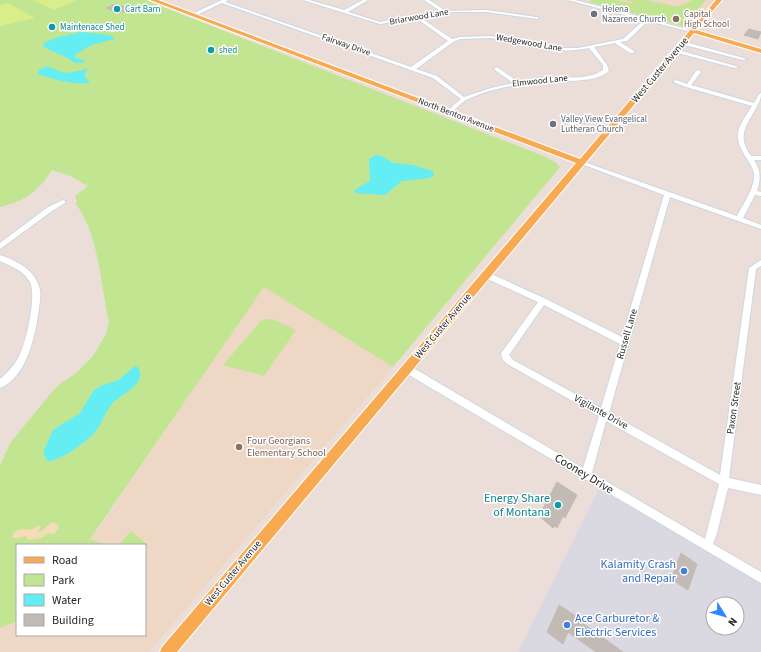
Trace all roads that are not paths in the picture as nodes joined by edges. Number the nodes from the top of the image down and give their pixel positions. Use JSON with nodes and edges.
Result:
{"nodes":[{"id":1,"x":153,"y":0,"type":"edge"},
{"id":2,"x":306,"y":0,"type":"edge"},
{"id":3,"x":366,"y":0,"type":"edge"},
{"id":4,"x":426,"y":0,"type":"edge"},
{"id":5,"x":570,"y":0,"type":"edge"},
{"id":6,"x":719,"y":0,"type":"edge"},
{"id":7,"x":224,"y":1,"type":"edge"},
{"id":8,"x":444,"y":11,"type":"junction"},
{"id":9,"x":344,"y":12,"type":"junction"},
{"id":10,"x":192,"y":15,"type":"junction"},
{"id":11,"x":416,"y":16,"type":"junction"},
{"id":12,"x":536,"y":18,"type":"dead end"},
{"id":13,"x":647,"y":20,"type":"junction"},
{"id":14,"x":692,"y":32,"type":"junction"},
{"id":15,"x":451,"y":40,"type":"junction"},
{"id":16,"x":616,"y":42,"type":"junction"},
{"id":17,"x":683,"y":43,"type":"junction"},
{"id":18,"x":591,"y":47,"type":"junction"},
{"id":19,"x":676,"y":51,"type":"junction"},
{"id":20,"x":761,"y":51,"type":"edge"},
{"id":21,"x":632,"y":52,"type":"dead end"},
{"id":22,"x":745,"y":59,"type":"dead end"},
{"id":23,"x":737,"y":67,"type":"dead end"},
{"id":24,"x":412,"y":68,"type":"junction"},
{"id":25,"x":497,"y":69,"type":"dead end"},
{"id":26,"x":698,"y":72,"type":"dead end"},
{"id":27,"x":676,"y":82,"type":"dead end"},
{"id":28,"x":517,"y":83,"type":"junction"},
{"id":29,"x":688,"y":86,"type":"junction"},
{"id":30,"x":761,"y":95,"type":"edge"},
{"id":31,"x":464,"y":99,"type":"junction"},
{"id":32,"x":756,"y":105,"type":"junction"},
{"id":33,"x":449,"y":112,"type":"junction"},
{"id":34,"x":749,"y":158,"type":"junction"},
{"id":35,"x":761,"y":158,"type":"edge"},
{"id":36,"x":582,"y":163,"type":"junction"},
{"id":37,"x":753,"y":192,"type":"junction"},
{"id":38,"x":668,"y":193,"type":"junction"},
{"id":39,"x":761,"y":194,"type":"edge"},
{"id":40,"x":64,"y":202,"type":"dead end"},
{"id":41,"x":739,"y":219,"type":"junction"},
{"id":42,"x":761,"y":227,"type":"edge"},
{"id":43,"x":0,"y":247,"type":"edge"},
{"id":44,"x":0,"y":258,"type":"edge"},
{"id":45,"x":757,"y":265,"type":"edge"},
{"id":46,"x":486,"y":275,"type":"junction"},
{"id":47,"x":543,"y":301,"type":"junction"},
{"id":48,"x":624,"y":342,"type":"junction"},
{"id":49,"x":407,"y":369,"type":"junction"},
{"id":50,"x":0,"y":384,"type":"edge"},
{"id":51,"x":605,"y":414,"type":"junction"},
{"id":52,"x":586,"y":475,"type":"junction"},
{"id":53,"x":724,"y":482,"type":"junction"},
{"id":54,"x":761,"y":490,"type":"edge"},
{"id":55,"x":707,"y":546,"type":"junction"},
{"id":56,"x":761,"y":578,"type":"edge"},
{"id":57,"x":167,"y":652,"type":"edge"}],
"edges":[{"from":1,"to":10,"type":"main road","name":"North Benton Avenue"},
{"from":2,"to":9,"type":"street","name":"Briarwood Lane"},
{"from":3,"to":9,"type":"street"},
{"from":4,"to":8,"type":"street"},
{"from":5,"to":13,"type":"street"},
{"from":6,"to":14,"type":"main road","name":"West Custer Avenue"},
{"from":7,"to":10,"type":"street"},
{"from":7,"to":24,"type":"street","name":"Fairway Drive"},
{"from":8,"to":11,"type":"street","name":"Briarwood Lane"},
{"from":8,"to":12,"type":"street","name":"Briarwood Lane"},
{"from":9,"to":11,"type":"street","name":"Briarwood Lane"},
{"from":10,"to":33,"type":"main road","name":"North Benton Avenue"},
{"from":11,"to":15,"type":"street"},
{"from":13,"to":14,"type":"street"},
{"from":13,"to":16,"type":"street","name":"Wedgewood Lane"},
{"from":14,"to":17,"type":"main road","name":"West Custer Avenue"},
{"from":14,"to":20,"type":"main road"},
{"from":15,"to":18,"type":"street","name":"Wedgewood Lane"},
{"from":15,"to":24,"type":"street","name":"Wedgewood Lane"},
{"from":16,"to":18,"type":"street","name":"Wedgewood Lane"},
{"from":16,"to":21,"type":"street"},
{"from":17,"to":19,"type":"main road","name":"West Custer Avenue"},
{"from":17,"to":22,"type":"street"},
{"from":18,"to":28,"type":"street","name":"Elmwood Lane"},
{"from":19,"to":23,"type":"street"},
{"from":19,"to":36,"type":"main road","name":"West Custer Avenue"},
{"from":24,"to":31,"type":"street","name":"Fairway Drive"},
{"from":25,"to":28,"type":"street"},
{"from":26,"to":29,"type":"street"},
{"from":27,"to":29,"type":"street"},
{"from":28,"to":31,"type":"street","name":"Elmwood Lane"},
{"from":29,"to":32,"type":"street"},
{"from":30,"to":32,"type":"street"},
{"from":31,"to":33,"type":"street","name":"Elmwood Lane"},
{"from":32,"to":34,"type":"street"},
{"from":33,"to":36,"type":"main road","name":"North Benton Avenue"},
{"from":34,"to":35,"type":"street"},
{"from":34,"to":37,"type":"street"},
{"from":36,"to":38,"type":"street","name":"North Benton Avenue"},
{"from":36,"to":46,"type":"main road","name":"West Custer Avenue"},
{"from":37,"to":39,"type":"street"},
{"from":37,"to":41,"type":"street"},
{"from":38,"to":41,"type":"street","name":"North Benton Avenue"},
{"from":38,"to":48,"type":"street","name":"Russell Lane"},
{"from":40,"to":43,"type":"street"},
{"from":41,"to":42,"type":"street","name":"North Benton Avenue"},
{"from":44,"to":50,"type":"street"},
{"from":45,"to":53,"type":"street","name":"Paxon Street"},
{"from":46,"to":47,"type":"street"},
{"from":46,"to":49,"type":"main road","name":"West Custer Avenue"},
{"from":47,"to":48,"type":"street"},
{"from":47,"to":51,"type":"street","name":"Vigilante Drive"},
{"from":48,"to":51,"type":"street","name":"Russell Lane"},
{"from":49,"to":52,"type":"street","name":"Cooney Drive"},
{"from":49,"to":57,"type":"main road","name":"West Custer Avenue"},
{"from":51,"to":52,"type":"street","name":"Russell Lane"},
{"from":51,"to":53,"type":"street","name":"Vigilante Drive"},
{"from":52,"to":55,"type":"street","name":"Cooney Drive"},
{"from":53,"to":54,"type":"street","name":"Vigilante Drive"},
{"from":53,"to":55,"type":"street","name":"Paxon Street"},
{"from":55,"to":56,"type":"street","name":"Cooney Drive"}]}
